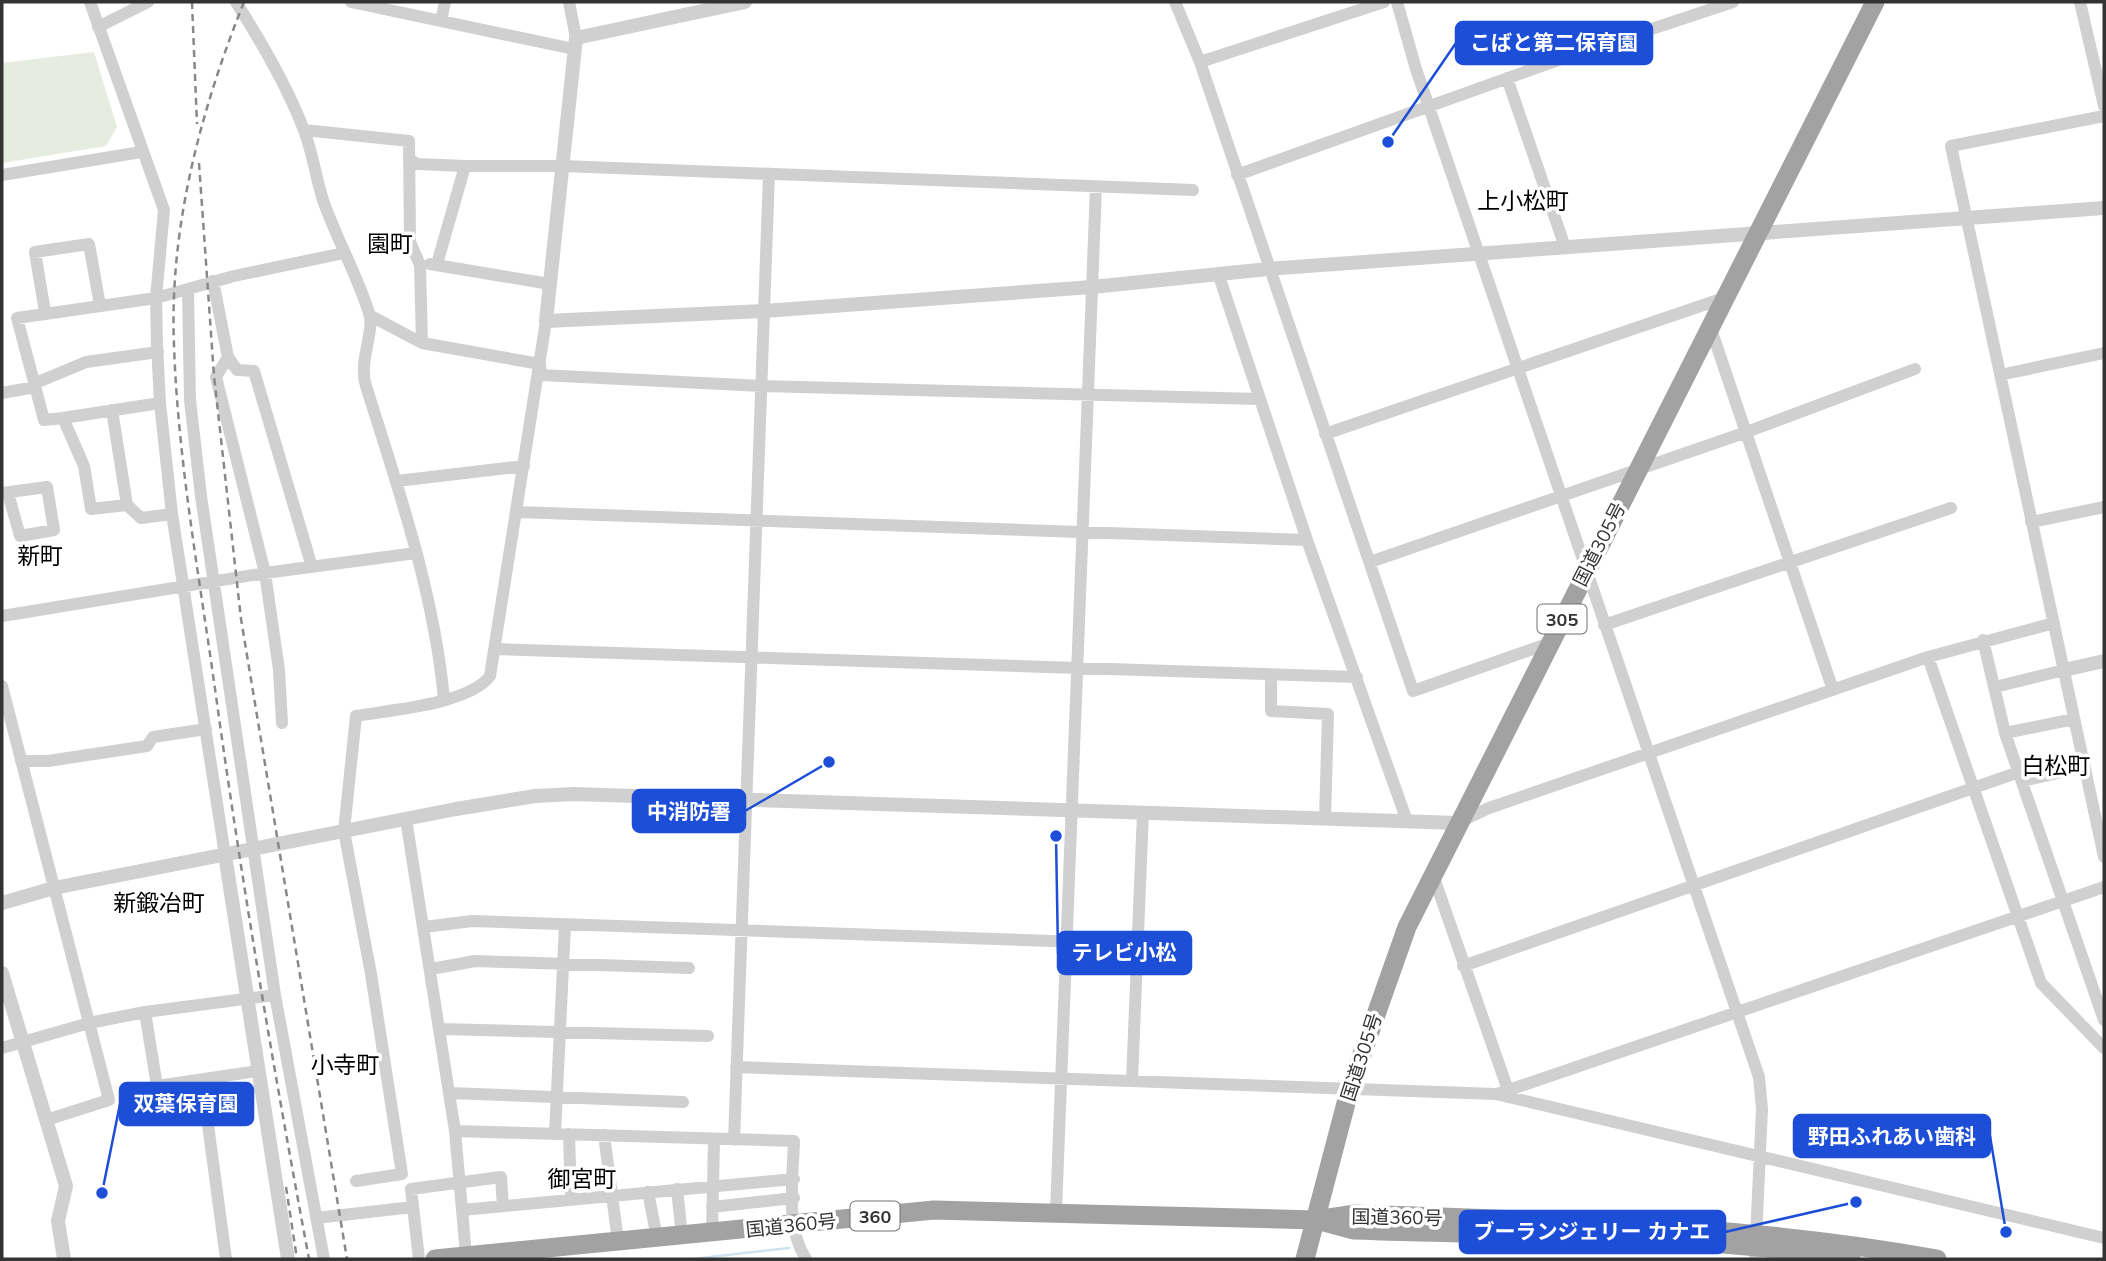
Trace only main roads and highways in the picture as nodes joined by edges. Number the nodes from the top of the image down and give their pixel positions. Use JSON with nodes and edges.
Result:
{"nodes":[{"id":1,"x":1875,"y":2,"type":"edge"},
{"id":2,"x":1316,"y":1220,"type":"junction"},
{"id":3,"x":1755,"y":1247,"type":"edge"},
{"id":4,"x":435,"y":1259,"type":"edge"},
{"id":5,"x":1306,"y":1259,"type":"edge"},
{"id":6,"x":1851,"y":1259,"type":"edge"},
{"id":7,"x":1937,"y":1259,"type":"edge"}],
"edges":[{"from":1,"to":2,"type":"highway","name":"国道305号","number":"305"},
{"from":2,"to":3,"type":"highway","name":"国道360号","number":"360"},
{"from":2,"to":4,"type":"highway","name":"国道360号","number":"360"},
{"from":2,"to":5,"type":"highway","name":"国道305号","number":"305"},
{"from":3,"to":6,"type":"highway","name":"国道360号","number":"360"},
{"from":3,"to":7,"type":"highway","name":"国道360号","number":"360"}]}
